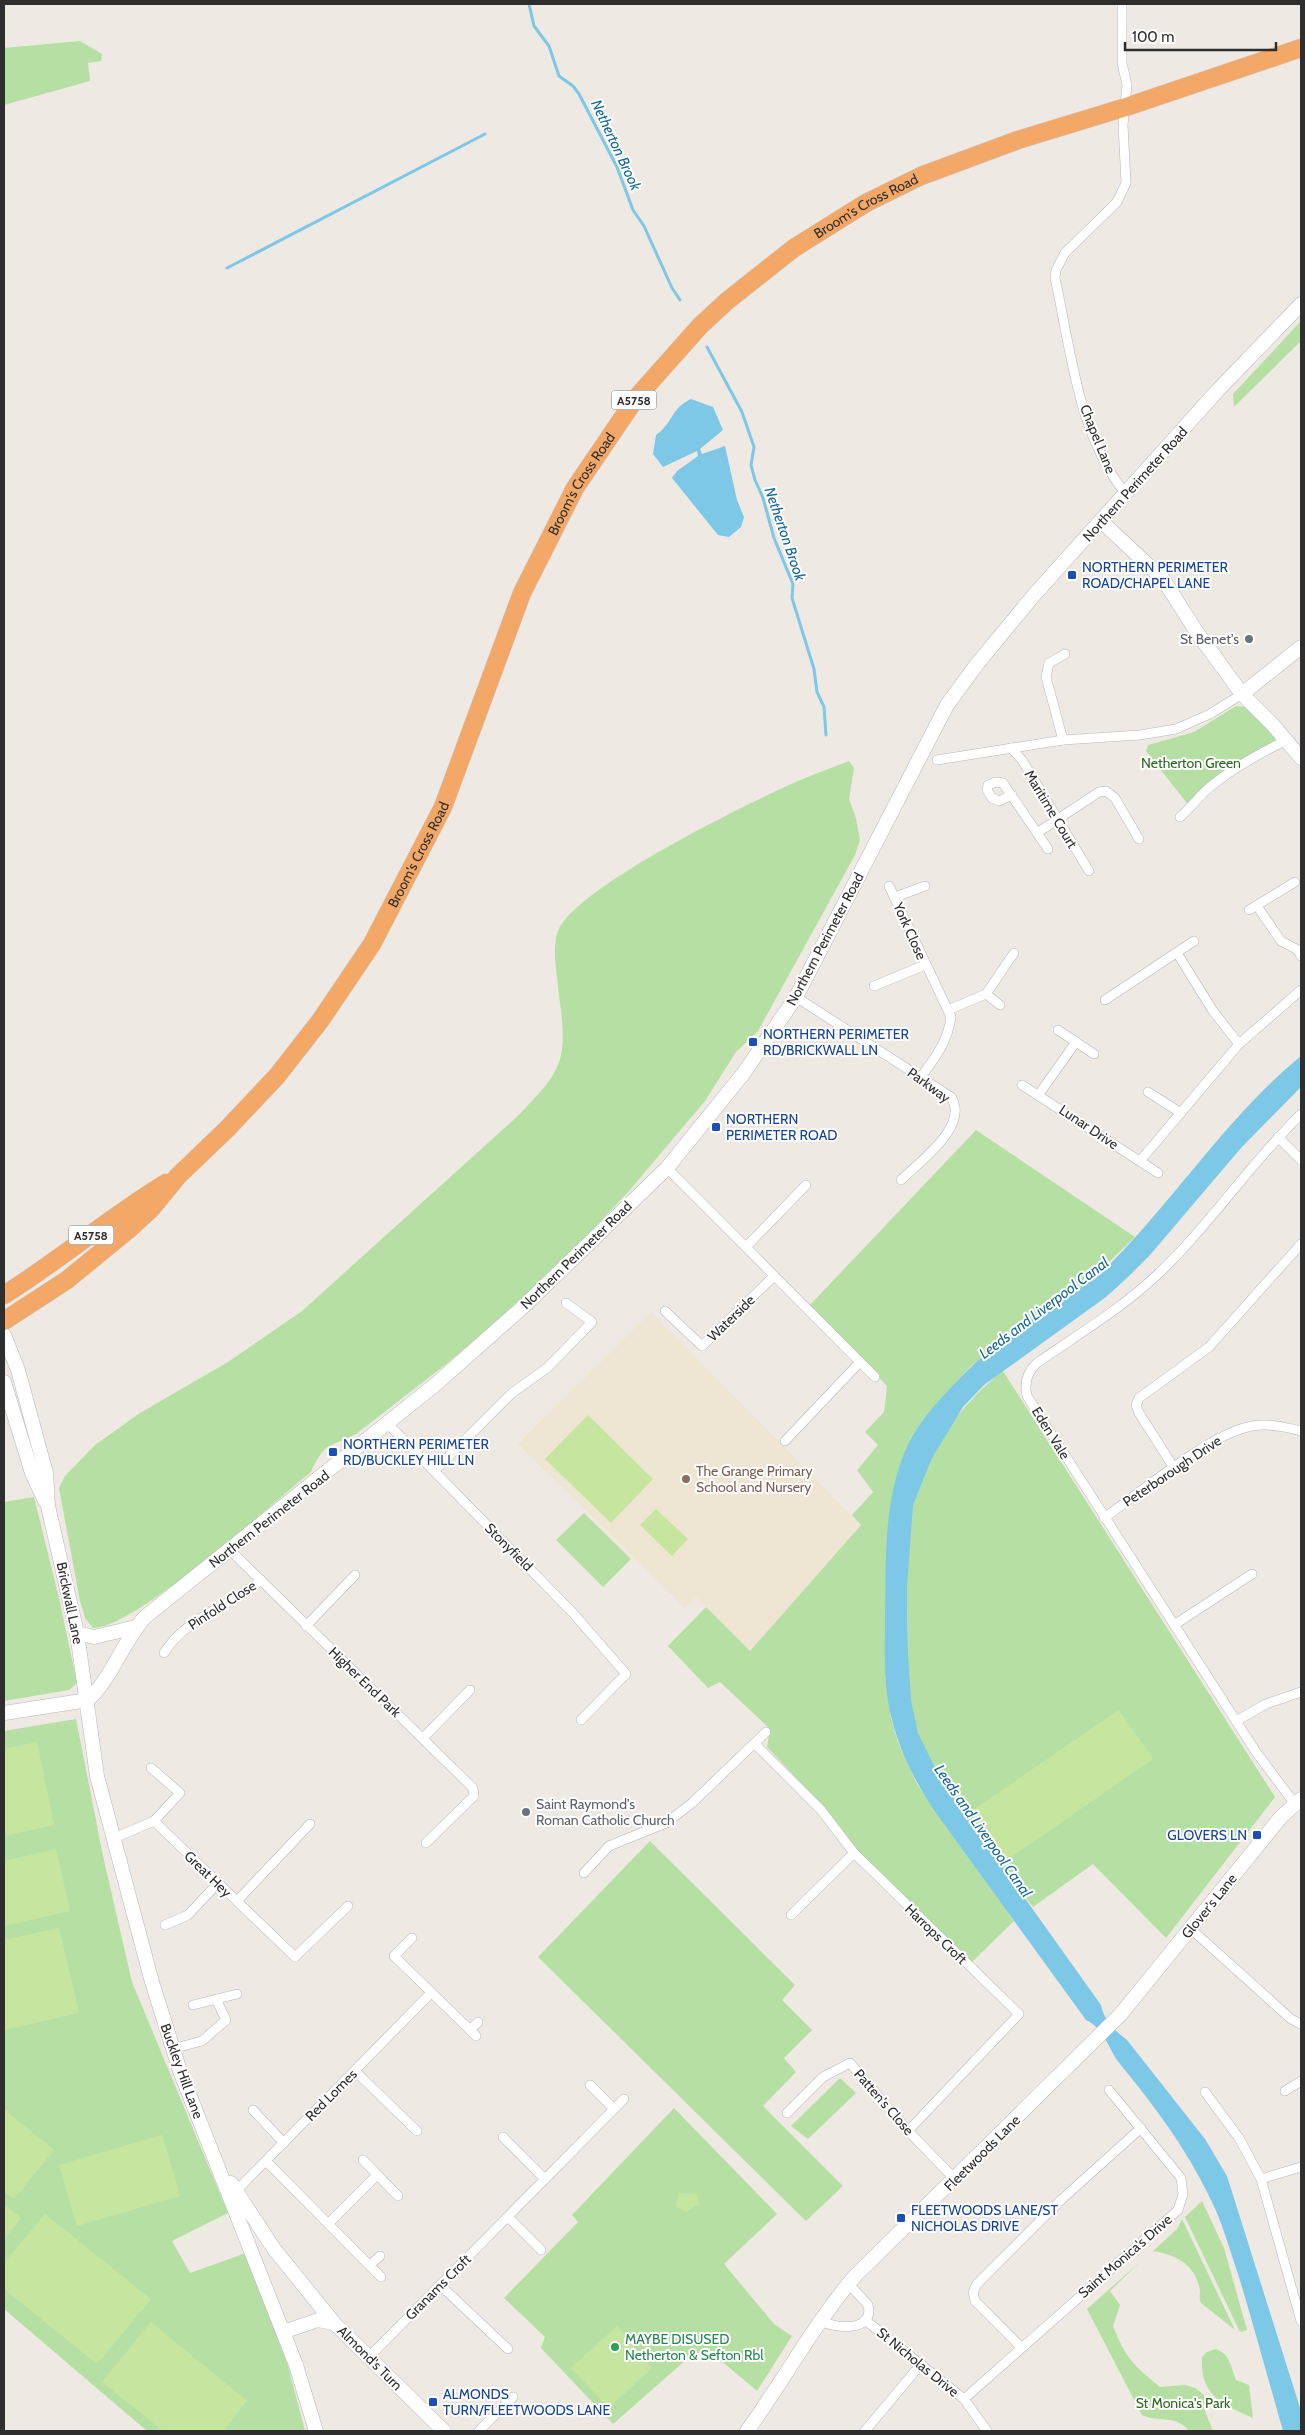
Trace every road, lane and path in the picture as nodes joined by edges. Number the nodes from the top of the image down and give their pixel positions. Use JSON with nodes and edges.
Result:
{"nodes":[{"id":1,"x":1122,"y":4,"type":"edge"},
{"id":2,"x":1301,"y":48,"type":"edge"},
{"id":3,"x":1126,"y":107,"type":"junction"},
{"id":4,"x":1301,"y":304,"type":"edge"},
{"id":5,"x":1126,"y":494,"type":"junction"},
{"id":6,"x":1102,"y":521,"type":"junction"},
{"id":7,"x":1301,"y":647,"type":"edge"},
{"id":8,"x":1065,"y":654,"type":"dead end"},
{"id":9,"x":1242,"y":694,"type":"junction"},
{"id":10,"x":1063,"y":740,"type":"junction"},
{"id":11,"x":1287,"y":740,"type":"junction"},
{"id":12,"x":1012,"y":748,"type":"junction"},
{"id":13,"x":1301,"y":758,"type":"edge"},
{"id":14,"x":937,"y":760,"type":"dead end"},
{"id":15,"x":1012,"y":795,"type":"dead end"},
{"id":16,"x":1180,"y":817,"type":"dead end"},
{"id":17,"x":1058,"y":819,"type":"junction"},
{"id":18,"x":1037,"y":833,"type":"junction"},
{"id":19,"x":1139,"y":839,"type":"dead end"},
{"id":20,"x":1048,"y":849,"type":"dead end"},
{"id":21,"x":1089,"y":870,"type":"dead end"},
{"id":22,"x":1296,"y":882,"type":"dead end"},
{"id":23,"x":889,"y":886,"type":"dead end"},
{"id":24,"x":924,"y":886,"type":"dead end"},
{"id":25,"x":895,"y":897,"type":"junction"},
{"id":26,"x":1194,"y":941,"type":"dead end"},
{"id":27,"x":1300,"y":951,"type":"edge"},
{"id":28,"x":1176,"y":952,"type":"junction"},
{"id":29,"x":1014,"y":953,"type":"dead end"},
{"id":30,"x":925,"y":965,"type":"junction"},
{"id":31,"x":874,"y":986,"type":"dead end"},
{"id":32,"x":1301,"y":990,"type":"edge"},
{"id":33,"x":986,"y":994,"type":"junction"},
{"id":34,"x":796,"y":997,"type":"junction"},
{"id":35,"x":1105,"y":1000,"type":"dead end"},
{"id":36,"x":1000,"y":1005,"type":"dead end"},
{"id":37,"x":948,"y":1010,"type":"junction"},
{"id":38,"x":1058,"y":1030,"type":"dead end"},
{"id":39,"x":1076,"y":1042,"type":"junction"},
{"id":40,"x":1239,"y":1044,"type":"junction"},
{"id":41,"x":1094,"y":1054,"type":"dead end"},
{"id":42,"x":921,"y":1077,"type":"junction"},
{"id":43,"x":1022,"y":1085,"type":"dead end"},
{"id":44,"x":1148,"y":1092,"type":"dead end"},
{"id":45,"x":1039,"y":1094,"type":"junction"},
{"id":46,"x":1181,"y":1113,"type":"junction"},
{"id":47,"x":1301,"y":1114,"type":"edge"},
{"id":48,"x":1278,"y":1137,"type":"junction"},
{"id":49,"x":1301,"y":1160,"type":"edge"},
{"id":50,"x":1140,"y":1161,"type":"junction"},
{"id":51,"x":667,"y":1168,"type":"junction"},
{"id":52,"x":1158,"y":1173,"type":"dead end"},
{"id":53,"x":178,"y":1176,"type":"junction"},
{"id":54,"x":901,"y":1180,"type":"dead end"},
{"id":55,"x":806,"y":1185,"type":"dead end"},
{"id":56,"x":1301,"y":1244,"type":"edge"},
{"id":57,"x":746,"y":1247,"type":"junction"},
{"id":58,"x":774,"y":1276,"type":"junction"},
{"id":59,"x":4,"y":1295,"type":"edge"},
{"id":60,"x":566,"y":1303,"type":"dead end"},
{"id":61,"x":665,"y":1311,"type":"dead end"},
{"id":62,"x":4,"y":1321,"type":"edge"},
{"id":63,"x":4,"y":1335,"type":"edge"},
{"id":64,"x":860,"y":1362,"type":"junction"},
{"id":65,"x":875,"y":1377,"type":"dead end"},
{"id":66,"x":4,"y":1382,"type":"edge"},
{"id":67,"x":388,"y":1424,"type":"junction"},
{"id":68,"x":1301,"y":1431,"type":"edge"},
{"id":69,"x":785,"y":1441,"type":"dead end"},
{"id":70,"x":1174,"y":1468,"type":"junction"},
{"id":71,"x":434,"y":1471,"type":"junction"},
{"id":72,"x":48,"y":1506,"type":"junction"},
{"id":73,"x":1104,"y":1518,"type":"junction"},
{"id":74,"x":230,"y":1550,"type":"junction"},
{"id":75,"x":1252,"y":1574,"type":"dead end"},
{"id":76,"x":356,"y":1575,"type":"dead end"},
{"id":77,"x":261,"y":1580,"type":"junction"},
{"id":78,"x":1174,"y":1625,"type":"junction"},
{"id":79,"x":306,"y":1626,"type":"junction"},
{"id":80,"x":136,"y":1627,"type":"junction"},
{"id":81,"x":77,"y":1633,"type":"junction"},
{"id":82,"x":164,"y":1653,"type":"dead end"},
{"id":83,"x":470,"y":1690,"type":"dead end"},
{"id":84,"x":1301,"y":1692,"type":"edge"},
{"id":85,"x":88,"y":1700,"type":"junction"},
{"id":86,"x":4,"y":1714,"type":"edge"},
{"id":87,"x":581,"y":1720,"type":"dead end"},
{"id":88,"x":1236,"y":1721,"type":"junction"},
{"id":89,"x":766,"y":1732,"type":"dead end"},
{"id":90,"x":423,"y":1738,"type":"junction"},
{"id":91,"x":755,"y":1744,"type":"junction"},
{"id":92,"x":151,"y":1768,"type":"dead end"},
{"id":93,"x":1298,"y":1802,"type":"edge"},
{"id":94,"x":154,"y":1822,"type":"junction"},
{"id":95,"x":310,"y":1824,"type":"dead end"},
{"id":96,"x":112,"y":1839,"type":"junction"},
{"id":97,"x":426,"y":1843,"type":"dead end"},
{"id":98,"x":854,"y":1853,"type":"junction"},
{"id":99,"x":584,"y":1873,"type":"dead end"},
{"id":100,"x":218,"y":1884,"type":"junction"},
{"id":101,"x":237,"y":1901,"type":"junction"},
{"id":102,"x":185,"y":1904,"type":"dead end"},
{"id":103,"x":348,"y":1906,"type":"dead end"},
{"id":104,"x":192,"y":1911,"type":"junction"},
{"id":105,"x":792,"y":1915,"type":"dead end"},
{"id":106,"x":165,"y":1925,"type":"dead end"},
{"id":107,"x":1191,"y":1929,"type":"junction"},
{"id":108,"x":412,"y":1938,"type":"dead end"},
{"id":109,"x":432,"y":1993,"type":"junction"},
{"id":110,"x":237,"y":1994,"type":"dead end"},
{"id":111,"x":216,"y":1999,"type":"junction"},
{"id":112,"x":193,"y":2005,"type":"dead end"},
{"id":113,"x":478,"y":2022,"type":"dead end"},
{"id":114,"x":1301,"y":2024,"type":"edge"},
{"id":115,"x":1093,"y":2043,"type":"joint"},
{"id":116,"x":172,"y":2049,"type":"junction"},
{"id":117,"x":355,"y":2071,"type":"junction"},
{"id":118,"x":1301,"y":2081,"type":"edge"},
{"id":119,"x":590,"y":2085,"type":"dead end"},
{"id":120,"x":1109,"y":2090,"type":"dead end"},
{"id":121,"x":1285,"y":2091,"type":"dead end"},
{"id":122,"x":1205,"y":2092,"type":"dead end"},
{"id":123,"x":624,"y":2099,"type":"dead end"},
{"id":124,"x":614,"y":2108,"type":"junction"},
{"id":125,"x":253,"y":2110,"type":"dead end"},
{"id":126,"x":787,"y":2113,"type":"dead end"},
{"id":127,"x":1141,"y":2128,"type":"junction"},
{"id":128,"x":417,"y":2131,"type":"dead end"},
{"id":129,"x":908,"y":2131,"type":"junction"},
{"id":130,"x":503,"y":2137,"type":"dead end"},
{"id":131,"x":284,"y":2143,"type":"junction"},
{"id":132,"x":363,"y":2160,"type":"dead end"},
{"id":133,"x":266,"y":2161,"type":"junction"},
{"id":134,"x":1301,"y":2168,"type":"edge"},
{"id":135,"x":377,"y":2175,"type":"junction"},
{"id":136,"x":545,"y":2179,"type":"junction"},
{"id":137,"x":955,"y":2179,"type":"junction"},
{"id":138,"x":1260,"y":2179,"type":"junction"},
{"id":139,"x":234,"y":2193,"type":"junction"},
{"id":140,"x":398,"y":2196,"type":"dead end"},
{"id":141,"x":508,"y":2218,"type":"junction"},
{"id":142,"x":329,"y":2223,"type":"junction"},
{"id":143,"x":541,"y":2250,"type":"dead end"},
{"id":144,"x":380,"y":2256,"type":"dead end"},
{"id":145,"x":370,"y":2266,"type":"junction"},
{"id":146,"x":381,"y":2278,"type":"dead end"},
{"id":147,"x":440,"y":2284,"type":"junction"},
{"id":148,"x":849,"y":2284,"type":"junction"},
{"id":149,"x":865,"y":2320,"type":"junction"},
{"id":150,"x":821,"y":2321,"type":"junction"},
{"id":151,"x":1301,"y":2321,"type":"edge"},
{"id":152,"x":334,"y":2323,"type":"junction"},
{"id":153,"x":283,"y":2332,"type":"junction"},
{"id":154,"x":1022,"y":2347,"type":"junction"},
{"id":155,"x":508,"y":2349,"type":"dead end"},
{"id":156,"x":369,"y":2357,"type":"junction"},
{"id":157,"x":921,"y":2364,"type":"junction"},
{"id":158,"x":512,"y":2397,"type":"dead end"},
{"id":159,"x":964,"y":2398,"type":"junction"},
{"id":160,"x":316,"y":2431,"type":"edge"},
{"id":161,"x":444,"y":2431,"type":"edge"},
{"id":162,"x":479,"y":2431,"type":"edge"},
{"id":163,"x":747,"y":2431,"type":"edge"},
{"id":164,"x":865,"y":2431,"type":"edge"},
{"id":165,"x":987,"y":2431,"type":"edge"}],
"edges":[{"from":1,"to":3,"type":"street","name":"Chapel Lane"},
{"from":2,"to":3,"type":"highway","name":"Broom's Cross Road","number":"A5758"},
{"from":3,"to":5,"type":"street","name":"Chapel Lane"},
{"from":3,"to":53,"type":"highway","name":"Broom's Cross Road","number":"A5758"},
{"from":4,"to":5,"type":"main road","name":"Northern Perimeter Road"},
{"from":5,"to":6,"type":"main road","name":"Northern Perimeter Road"},
{"from":6,"to":9,"type":"main road"},
{"from":6,"to":34,"type":"main road","name":"Northern Perimeter Road"},
{"from":7,"to":9,"type":"main road"},
{"from":8,"to":10,"type":"street"},
{"from":9,"to":10,"type":"street"},
{"from":9,"to":11,"type":"main road"},
{"from":10,"to":12,"type":"street"},
{"from":11,"to":13,"type":"main road"},
{"from":11,"to":16,"type":"street"},
{"from":12,"to":14,"type":"street"},
{"from":12,"to":17,"type":"street","name":"Maritime Court"},
{"from":15,"to":18,"type":"street"},
{"from":17,"to":18,"type":"street"},
{"from":17,"to":19,"type":"street"},
{"from":17,"to":21,"type":"street","name":"Maritime Court"},
{"from":18,"to":20,"type":"street"},
{"from":22,"to":27,"type":"street"},
{"from":23,"to":25,"type":"street","name":"York Close"},
{"from":24,"to":25,"type":"street","name":"York Close"},
{"from":25,"to":30,"type":"street","name":"York Close"},
{"from":26,"to":28,"type":"street"},
{"from":28,"to":35,"type":"street"},
{"from":28,"to":40,"type":"street"},
{"from":29,"to":33,"type":"street"},
{"from":30,"to":31,"type":"street","name":"York Close"},
{"from":30,"to":37,"type":"street","name":"York Close"},
{"from":32,"to":40,"type":"street"},
{"from":33,"to":36,"type":"street"},
{"from":33,"to":37,"type":"street"},
{"from":34,"to":42,"type":"street","name":"Parkway"},
{"from":34,"to":51,"type":"main road","name":"Northern Perimeter Road"},
{"from":37,"to":42,"type":"street","name":"York Close"},
{"from":38,"to":39,"type":"street"},
{"from":39,"to":41,"type":"street"},
{"from":39,"to":45,"type":"street"},
{"from":40,"to":46,"type":"street"},
{"from":42,"to":54,"type":"street","name":"Parkway"},
{"from":43,"to":45,"type":"street","name":"Lunar Drive"},
{"from":44,"to":46,"type":"street"},
{"from":45,"to":50,"type":"street","name":"Lunar Drive"},
{"from":46,"to":50,"type":"street"},
{"from":47,"to":48,"type":"street","name":"Eden Vale"},
{"from":48,"to":49,"type":"street"},
{"from":48,"to":73,"type":"street","name":"Eden Vale"},
{"from":50,"to":52,"type":"street","name":"Lunar Drive"},
{"from":51,"to":57,"type":"street"},
{"from":51,"to":67,"type":"main road","name":"Northern Perimeter Road"},
{"from":53,"to":59,"type":"highway","name":"Broom's Cross Road","number":"A5758"},
{"from":53,"to":62,"type":"highway","name":"Broom's Cross Road","number":"A5758"},
{"from":55,"to":57,"type":"street"},
{"from":56,"to":70,"type":"street"},
{"from":57,"to":58,"type":"street"},
{"from":58,"to":61,"type":"street","name":"Waterside"},
{"from":58,"to":64,"type":"street"},
{"from":60,"to":71,"type":"street"},
{"from":63,"to":72,"type":"main road","name":"Brickwall Lane"},
{"from":64,"to":65,"type":"street"},
{"from":64,"to":69,"type":"street"},
{"from":66,"to":72,"type":"main road","name":"Brickwall Lane"},
{"from":67,"to":71,"type":"street","name":"Stonyfield"},
{"from":67,"to":74,"type":"main road","name":"Northern Perimeter Road"},
{"from":68,"to":70,"type":"street","name":"Peterborough Drive"},
{"from":70,"to":73,"type":"street","name":"Peterborough Drive"},
{"from":71,"to":87,"type":"street","name":"Stonyfield"},
{"from":72,"to":81,"type":"main road","name":"Brickwall Lane"},
{"from":73,"to":78,"type":"street","name":"Eden Vale"},
{"from":74,"to":77,"type":"street","name":"Higher End Park"},
{"from":74,"to":80,"type":"main road","name":"Northern Perimeter Road"},
{"from":75,"to":78,"type":"street"},
{"from":76,"to":79,"type":"street"},
{"from":77,"to":79,"type":"street","name":"Higher End Park"},
{"from":77,"to":82,"type":"street","name":"Pinfold Close"},
{"from":78,"to":88,"type":"street","name":"Eden Vale"},
{"from":79,"to":90,"type":"street","name":"Higher End Park"},
{"from":80,"to":81,"type":"main road"},
{"from":80,"to":85,"type":"main road","name":"Northern Perimeter Road"},
{"from":81,"to":85,"type":"main road","name":"Brickwall Lane"},
{"from":83,"to":90,"type":"street"},
{"from":84,"to":88,"type":"street"},
{"from":85,"to":86,"type":"main road"},
{"from":85,"to":96,"type":"main road","name":"Buckley Hill Lane"},
{"from":88,"to":93,"type":"street","name":"Eden Vale"},
{"from":89,"to":91,"type":"street"},
{"from":90,"to":97,"type":"street","name":"Higher End Park"},
{"from":91,"to":98,"type":"street","name":"Harrops Croft"},
{"from":91,"to":99,"type":"street"},
{"from":92,"to":94,"type":"street"},
{"from":93,"to":107,"type":"main road","name":"Glover's Lane"},
{"from":94,"to":96,"type":"street"},
{"from":94,"to":100,"type":"street","name":"Great Hey"},
{"from":95,"to":101,"type":"street"},
{"from":96,"to":116,"type":"main road","name":"Buckley Hill Lane"},
{"from":98,"to":105,"type":"street"},
{"from":98,"to":129,"type":"street","name":"Harrops Croft"},
{"from":100,"to":101,"type":"street","name":"Great Hey"},
{"from":100,"to":104,"type":"street"},
{"from":101,"to":103,"type":"street","name":"Great Hey"},
{"from":102,"to":104,"type":"street"},
{"from":104,"to":106,"type":"street"},
{"from":107,"to":114,"type":"street"},
{"from":107,"to":115,"type":"main road","name":"Glover's Lane"},
{"from":108,"to":109,"type":"street"},
{"from":109,"to":113,"type":"street"},
{"from":109,"to":117,"type":"street","name":"Red Lomes"},
{"from":110,"to":111,"type":"street"},
{"from":111,"to":112,"type":"street"},
{"from":111,"to":116,"type":"street"},
{"from":115,"to":137,"type":"main road","name":"Fleetwoods Lane"},
{"from":116,"to":139,"type":"main road","name":"Buckley Hill Lane"},
{"from":117,"to":128,"type":"street"},
{"from":117,"to":131,"type":"street","name":"Red Lomes"},
{"from":118,"to":121,"type":"street"},
{"from":119,"to":124,"type":"street"},
{"from":120,"to":127,"type":"street","name":"Saint Monica's Drive"},
{"from":122,"to":138,"type":"street"},
{"from":123,"to":124,"type":"street","name":"Granams Croft"},
{"from":124,"to":136,"type":"street","name":"Granams Croft"},
{"from":125,"to":131,"type":"street"},
{"from":126,"to":129,"type":"street","name":"Patten's Close"},
{"from":127,"to":154,"type":"street","name":"Saint Monica's Drive"},
{"from":127,"to":154,"type":"street"},
{"from":129,"to":137,"type":"street","name":"Patten's Close"},
{"from":130,"to":136,"type":"street"},
{"from":131,"to":133,"type":"street","name":"Red Lomes"},
{"from":132,"to":135,"type":"street"},
{"from":133,"to":139,"type":"street","name":"Red Lomes"},
{"from":133,"to":142,"type":"street"},
{"from":134,"to":138,"type":"street"},
{"from":135,"to":140,"type":"street"},
{"from":135,"to":142,"type":"street"},
{"from":136,"to":141,"type":"street","name":"Granams Croft"},
{"from":137,"to":148,"type":"main road","name":"Fleetwoods Lane"},
{"from":138,"to":151,"type":"street"},
{"from":139,"to":152,"type":"main road"},
{"from":139,"to":153,"type":"main road"},
{"from":141,"to":143,"type":"street"},
{"from":141,"to":147,"type":"street","name":"Granams Croft"},
{"from":142,"to":145,"type":"street"},
{"from":144,"to":145,"type":"street"},
{"from":145,"to":146,"type":"street"},
{"from":147,"to":155,"type":"street"},
{"from":147,"to":156,"type":"street","name":"Granams Croft"},
{"from":148,"to":149,"type":"street","name":"St Nicholas Drive"},
{"from":148,"to":150,"type":"main road","name":"Fleetwoods Lane"},
{"from":149,"to":150,"type":"street","name":"St Nicholas Drive"},
{"from":149,"to":157,"type":"street","name":"St Nicholas Drive"},
{"from":150,"to":163,"type":"main road","name":"Fleetwoods Lane"},
{"from":152,"to":153,"type":"main road","name":"Almond's Turn"},
{"from":152,"to":156,"type":"main road","name":"Almond's Turn"},
{"from":153,"to":160,"type":"main road"},
{"from":154,"to":159,"type":"street","name":"Saint Monica's Drive"},
{"from":156,"to":161,"type":"main road","name":"Almond's Turn"},
{"from":157,"to":159,"type":"street","name":"St Nicholas Drive"},
{"from":157,"to":164,"type":"street"},
{"from":158,"to":162,"type":"street"},
{"from":159,"to":165,"type":"street","name":"St Nicholas Drive"}]}
